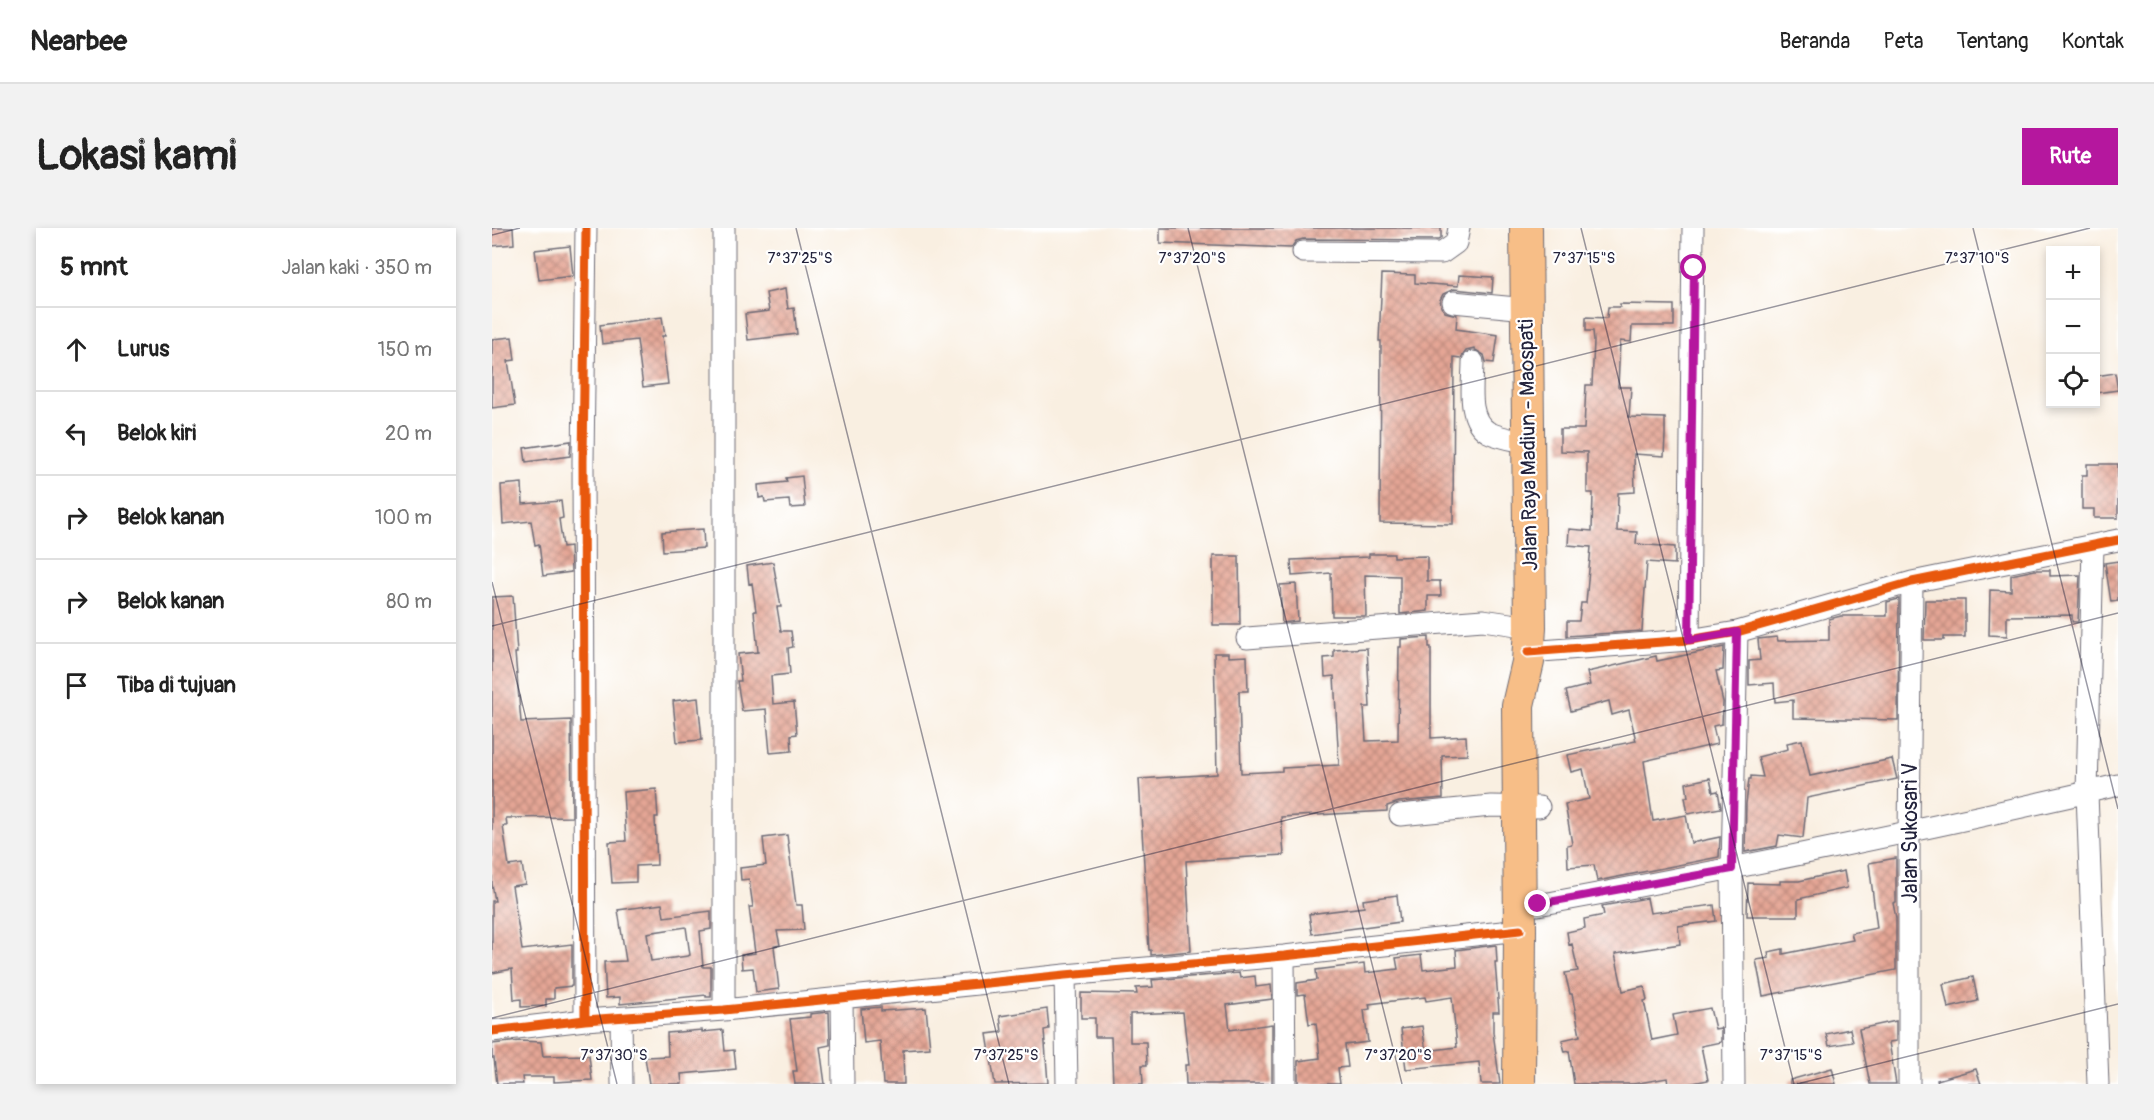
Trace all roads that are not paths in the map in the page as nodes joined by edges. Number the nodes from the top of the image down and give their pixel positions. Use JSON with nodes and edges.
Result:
{"nodes":[{"id":1,"x":586,"y":228,"type":"edge"},
{"id":2,"x":724,"y":228,"type":"edge"},
{"id":3,"x":1459,"y":228,"type":"edge"},
{"id":4,"x":1526,"y":228,"type":"edge"},
{"id":5,"x":1693,"y":228,"type":"edge"},
{"id":6,"x":1303,"y":252,"type":"dead end"},
{"id":7,"x":1453,"y":302,"type":"dead end"},
{"id":8,"x":1527,"y":309,"type":"junction"},
{"id":9,"x":1473,"y":362,"type":"dead end"},
{"id":10,"x":1529,"y":443,"type":"junction"},
{"id":11,"x":2118,"y":540,"type":"edge"},
{"id":12,"x":2093,"y":545,"type":"junction"},
{"id":13,"x":1912,"y":582,"type":"junction"},
{"id":14,"x":1737,"y":632,"type":"junction"},
{"id":15,"x":1247,"y":638,"type":"dead end"},
{"id":16,"x":1689,"y":640,"type":"junction"},
{"id":17,"x":1528,"y":647,"type":"junction"},
{"id":18,"x":2118,"y":785,"type":"edge"},
{"id":19,"x":2087,"y":793,"type":"junction"},
{"id":20,"x":1529,"y":806,"type":"junction"},
{"id":21,"x":1400,"y":815,"type":"dead end"},
{"id":22,"x":1909,"y":833,"type":"junction"},
{"id":23,"x":1732,"y":869,"type":"junction"},
{"id":24,"x":1538,"y":904,"type":"junction"},
{"id":25,"x":1521,"y":930,"type":"junction"},
{"id":26,"x":1284,"y":956,"type":"junction"},
{"id":27,"x":1065,"y":975,"type":"junction"},
{"id":28,"x":842,"y":998,"type":"junction"},
{"id":29,"x":724,"y":1010,"type":"junction"},
{"id":30,"x":621,"y":1018,"type":"junction"},
{"id":31,"x":585,"y":1020,"type":"junction"},
{"id":32,"x":492,"y":1031,"type":"edge"},
{"id":33,"x":622,"y":1084,"type":"edge"},
{"id":34,"x":843,"y":1084,"type":"edge"},
{"id":35,"x":1067,"y":1084,"type":"edge"},
{"id":36,"x":1285,"y":1084,"type":"edge"},
{"id":37,"x":1519,"y":1084,"type":"edge"},
{"id":38,"x":1538,"y":1084,"type":"edge"},
{"id":39,"x":1734,"y":1084,"type":"edge"},
{"id":40,"x":1909,"y":1084,"type":"edge"},
{"id":41,"x":2098,"y":1084,"type":"edge"}],
"edges":[{"from":1,"to":31,"type":"street"},
{"from":2,"to":29,"type":"street"},
{"from":3,"to":6,"type":"street"},
{"from":4,"to":8,"type":"highway","name":"Jalan Raya Madiun - Maospati"},
{"from":5,"to":16,"type":"street"},
{"from":7,"to":8,"type":"street"},
{"from":8,"to":10,"type":"highway","name":"Jalan Raya Madiun - Maospati"},
{"from":9,"to":10,"type":"street"},
{"from":10,"to":17,"type":"highway","name":"Jalan Raya Madiun - Maospati"},
{"from":11,"to":12,"type":"street"},
{"from":12,"to":13,"type":"street"},
{"from":12,"to":19,"type":"street"},
{"from":13,"to":14,"type":"street"},
{"from":13,"to":22,"type":"street","name":"Jalan Sukosari V"},
{"from":14,"to":16,"type":"street"},
{"from":14,"to":23,"type":"street"},
{"from":15,"to":17,"type":"street"},
{"from":16,"to":17,"type":"street"},
{"from":17,"to":20,"type":"highway","name":"Jalan Raya Madiun - Maospati"},
{"from":18,"to":19,"type":"street"},
{"from":19,"to":22,"type":"street"},
{"from":19,"to":41,"type":"street"},
{"from":20,"to":21,"type":"street"},
{"from":20,"to":24,"type":"highway","name":"Jalan Raya Madiun - Maospati"},
{"from":20,"to":25,"type":"highway","name":"Jalan Raya Madiun - Maospati"},
{"from":22,"to":23,"type":"street"},
{"from":22,"to":40,"type":"street","name":"Jalan Sukosari V"},
{"from":23,"to":24,"type":"street"},
{"from":23,"to":39,"type":"street"},
{"from":24,"to":38,"type":"highway","name":"Jalan Raya Madiun - Maospati"},
{"from":25,"to":26,"type":"street"},
{"from":25,"to":37,"type":"highway","name":"Jalan Raya Madiun - Maospati"},
{"from":26,"to":27,"type":"street"},
{"from":26,"to":36,"type":"street"},
{"from":27,"to":28,"type":"street"},
{"from":27,"to":35,"type":"street"},
{"from":28,"to":29,"type":"street"},
{"from":28,"to":34,"type":"street"},
{"from":29,"to":30,"type":"street"},
{"from":30,"to":31,"type":"street"},
{"from":30,"to":33,"type":"street"},
{"from":31,"to":32,"type":"street"}]}
